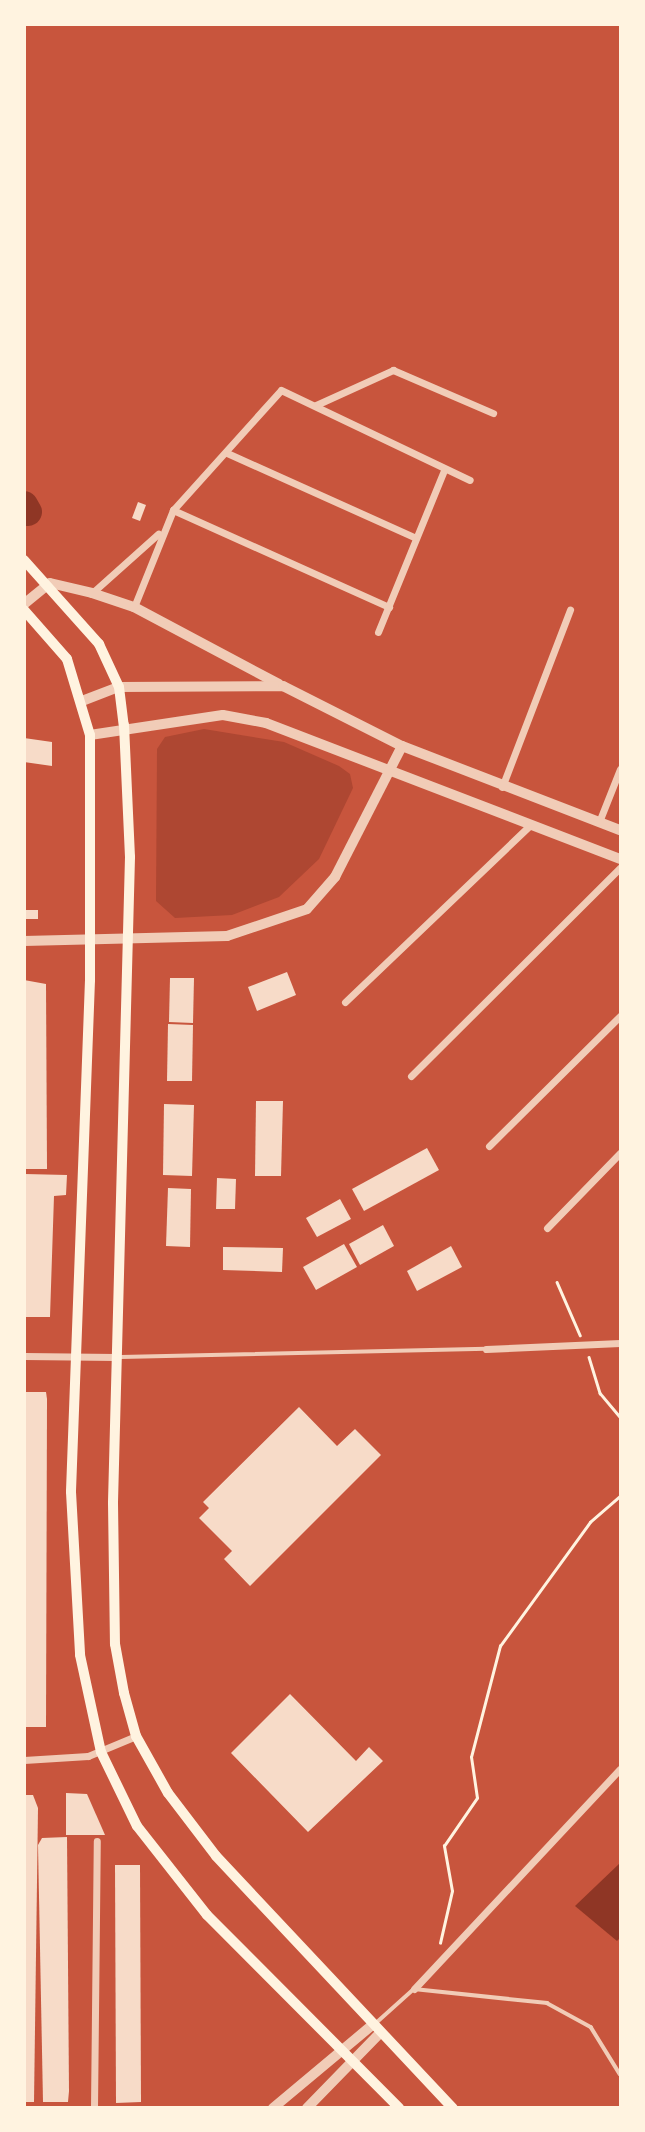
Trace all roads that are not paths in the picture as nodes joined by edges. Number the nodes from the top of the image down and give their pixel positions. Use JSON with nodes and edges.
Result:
{"nodes":[{"id":1,"x":316,"y":405,"type":"junction"},
{"id":2,"x":493,"y":413,"type":"dead end"},
{"id":3,"x":227,"y":453,"type":"junction"},
{"id":4,"x":444,"y":470,"type":"junction"},
{"id":5,"x":470,"y":480,"type":"dead end"},
{"id":6,"x":173,"y":510,"type":"junction"},
{"id":7,"x":159,"y":533,"type":"junction"},
{"id":8,"x":416,"y":538,"type":"junction"},
{"id":9,"x":24,"y":560,"type":"edge"},
{"id":10,"x":50,"y":583,"type":"junction"},
{"id":11,"x":92,"y":593,"type":"junction"},
{"id":12,"x":24,"y":604,"type":"edge"},
{"id":13,"x":134,"y":607,"type":"junction"},
{"id":14,"x":389,"y":607,"type":"junction"},
{"id":15,"x":24,"y":610,"type":"edge"},
{"id":16,"x":570,"y":610,"type":"dead end"},
{"id":17,"x":378,"y":632,"type":"dead end"},
{"id":18,"x":283,"y":686,"type":"junction"},
{"id":19,"x":119,"y":687,"type":"junction"},
{"id":20,"x":82,"y":701,"type":"junction"},
{"id":21,"x":124,"y":725,"type":"junction"},
{"id":22,"x":90,"y":735,"type":"junction"},
{"id":23,"x":402,"y":746,"type":"junction"},
{"id":24,"x":621,"y":769,"type":"edge"},
{"id":25,"x":393,"y":771,"type":"junction"},
{"id":26,"x":502,"y":787,"type":"junction"},
{"id":27,"x":599,"y":822,"type":"junction"},
{"id":28,"x":530,"y":825,"type":"junction"},
{"id":29,"x":621,"y":831,"type":"edge"},
{"id":30,"x":621,"y":859,"type":"edge"},
{"id":31,"x":621,"y":868,"type":"edge"},
{"id":32,"x":129,"y":938,"type":"junction"},
{"id":33,"x":91,"y":939,"type":"junction"},
{"id":34,"x":24,"y":941,"type":"edge"},
{"id":35,"x":345,"y":1002,"type":"dead end"},
{"id":36,"x":621,"y":1016,"type":"edge"},
{"id":37,"x":411,"y":1076,"type":"dead end"},
{"id":38,"x":489,"y":1146,"type":"dead end"},
{"id":39,"x":621,"y":1153,"type":"edge"},
{"id":40,"x":547,"y":1228,"type":"dead end"},
{"id":41,"x":621,"y":1343,"type":"edge"},
{"id":42,"x":486,"y":1349,"type":"joint"},
{"id":43,"x":24,"y":1356,"type":"edge"},
{"id":44,"x":78,"y":1357,"type":"junction"},
{"id":45,"x":116,"y":1357,"type":"junction"},
{"id":46,"x":136,"y":1736,"type":"junction"},
{"id":47,"x":101,"y":1752,"type":"junction"},
{"id":48,"x":24,"y":1760,"type":"edge"},
{"id":49,"x":621,"y":1769,"type":"edge"},
{"id":50,"x":97,"y":1841,"type":"dead end"},
{"id":51,"x":414,"y":1989,"type":"junction"},
{"id":52,"x":389,"y":2015,"type":"junction"},
{"id":53,"x":375,"y":2030,"type":"junction"},
{"id":54,"x":342,"y":2050,"type":"junction"},
{"id":55,"x":352,"y":2061,"type":"junction"},
{"id":56,"x":621,"y":2074,"type":"edge"},
{"id":57,"x":94,"y":2108,"type":"edge"},
{"id":58,"x":273,"y":2108,"type":"edge"},
{"id":59,"x":307,"y":2108,"type":"edge"},
{"id":60,"x":399,"y":2108,"type":"edge"},
{"id":61,"x":453,"y":2108,"type":"edge"}],
"edges":[{"from":1,"to":2,"type":"street"},
{"from":1,"to":3,"type":"street"},
{"from":1,"to":4,"type":"street"},
{"from":3,"to":6,"type":"street"},
{"from":3,"to":8,"type":"street"},
{"from":4,"to":5,"type":"street"},
{"from":4,"to":8,"type":"street"},
{"from":6,"to":7,"type":"street"},
{"from":6,"to":14,"type":"street"},
{"from":7,"to":11,"type":"street"},
{"from":7,"to":13,"type":"street"},
{"from":8,"to":14,"type":"street"},
{"from":9,"to":10,"type":"main road"},
{"from":10,"to":11,"type":"street"},
{"from":10,"to":12,"type":"street"},
{"from":10,"to":19,"type":"main road"},
{"from":11,"to":13,"type":"street"},
{"from":13,"to":18,"type":"street"},
{"from":14,"to":17,"type":"street"},
{"from":15,"to":20,"type":"main road"},
{"from":16,"to":26,"type":"street"},
{"from":18,"to":19,"type":"street"},
{"from":18,"to":23,"type":"street"},
{"from":19,"to":20,"type":"street"},
{"from":19,"to":21,"type":"main road"},
{"from":20,"to":22,"type":"main road"},
{"from":21,"to":22,"type":"street"},
{"from":21,"to":25,"type":"street"},
{"from":21,"to":32,"type":"main road"},
{"from":22,"to":33,"type":"main road"},
{"from":23,"to":25,"type":"street"},
{"from":23,"to":26,"type":"street"},
{"from":24,"to":27,"type":"street"},
{"from":25,"to":28,"type":"street"},
{"from":25,"to":32,"type":"street"},
{"from":26,"to":27,"type":"street"},
{"from":27,"to":29,"type":"street"},
{"from":28,"to":30,"type":"street"},
{"from":28,"to":35,"type":"street"},
{"from":31,"to":37,"type":"street"},
{"from":32,"to":33,"type":"street"},
{"from":32,"to":45,"type":"main road"},
{"from":33,"to":34,"type":"street"},
{"from":33,"to":44,"type":"main road"},
{"from":36,"to":38,"type":"street"},
{"from":39,"to":40,"type":"street"},
{"from":41,"to":42,"type":"street"},
{"from":42,"to":45,"type":"lane"},
{"from":43,"to":44,"type":"street"},
{"from":44,"to":45,"type":"street"},
{"from":44,"to":47,"type":"main road"},
{"from":45,"to":46,"type":"main road"},
{"from":46,"to":47,"type":"street"},
{"from":46,"to":53,"type":"main road"},
{"from":47,"to":48,"type":"street"},
{"from":47,"to":54,"type":"main road"},
{"from":49,"to":51,"type":"street"},
{"from":50,"to":57,"type":"street"},
{"from":51,"to":52,"type":"lane"},
{"from":51,"to":56,"type":"lane"},
{"from":52,"to":53,"type":"lane"},
{"from":52,"to":53,"type":"lane"},
{"from":53,"to":54,"type":"street"},
{"from":53,"to":55,"type":"street"},
{"from":53,"to":61,"type":"main road"},
{"from":54,"to":55,"type":"main road"},
{"from":54,"to":58,"type":"street"},
{"from":55,"to":59,"type":"street"},
{"from":55,"to":60,"type":"main road"}]}
